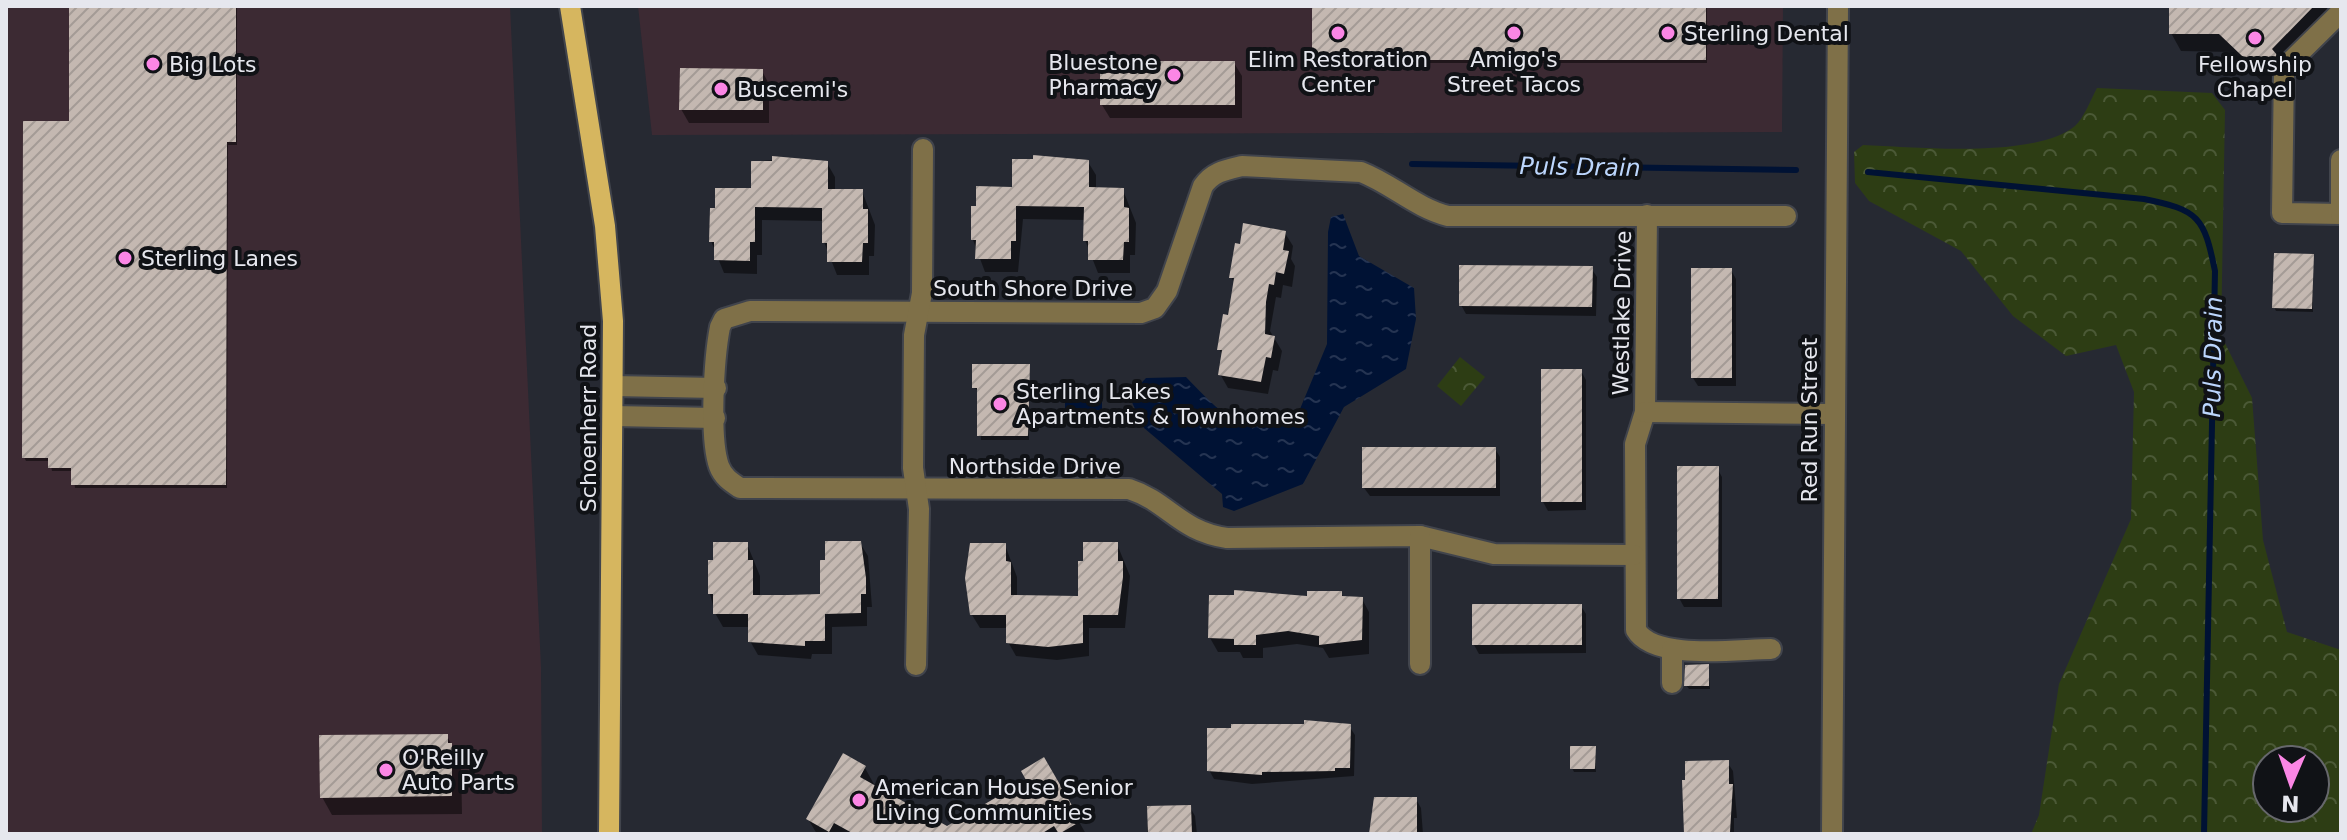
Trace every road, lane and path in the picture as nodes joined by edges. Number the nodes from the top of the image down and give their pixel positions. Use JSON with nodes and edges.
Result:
{"nodes":[{"id":1,"x":570,"y":6,"type":"edge"},
{"id":2,"x":1838,"y":6,"type":"edge"},
{"id":3,"x":2341,"y":12,"type":"edge"},
{"id":4,"x":923,"y":149,"type":"dead end"},
{"id":5,"x":2341,"y":160,"type":"edge"},
{"id":6,"x":2341,"y":214,"type":"edge"},
{"id":7,"x":1647,"y":215,"type":"junction"},
{"id":8,"x":1786,"y":216,"type":"dead end"},
{"id":9,"x":919,"y":312,"type":"junction"},
{"id":10,"x":613,"y":386,"type":"junction"},
{"id":11,"x":716,"y":404,"type":"junction"},
{"id":12,"x":1645,"y":412,"type":"junction"},
{"id":13,"x":1833,"y":414,"type":"junction"},
{"id":14,"x":613,"y":416,"type":"junction"},
{"id":15,"x":916,"y":489,"type":"junction"},
{"id":16,"x":1420,"y":536,"type":"junction"},
{"id":17,"x":1634,"y":555,"type":"junction"},
{"id":18,"x":1672,"y":649,"type":"junction"},
{"id":19,"x":1771,"y":649,"type":"dead end"},
{"id":20,"x":1420,"y":664,"type":"dead end"},
{"id":21,"x":916,"y":665,"type":"dead end"},
{"id":22,"x":1672,"y":683,"type":"dead end"},
{"id":23,"x":609,"y":834,"type":"edge"},
{"id":24,"x":1832,"y":834,"type":"edge"}],
"edges":[{"from":1,"to":10,"type":"main road","name":"Schoenherr Road"},
{"from":2,"to":13,"type":"street","name":"Red Run Street"},
{"from":3,"to":6,"type":"street"},
{"from":4,"to":9,"type":"street"},
{"from":5,"to":6,"type":"street"},
{"from":7,"to":8,"type":"street"},
{"from":7,"to":9,"type":"street","name":"South Shore Drive"},
{"from":7,"to":12,"type":"street","name":"Westlake Drive"},
{"from":9,"to":11,"type":"street","name":"South Shore Drive"},
{"from":9,"to":15,"type":"street"},
{"from":10,"to":11,"type":"street"},
{"from":10,"to":14,"type":"main road","name":"Schoenherr Road"},
{"from":11,"to":14,"type":"street"},
{"from":11,"to":15,"type":"street","name":"Northside Drive"},
{"from":12,"to":13,"type":"street","name":"Westlake Drive"},
{"from":12,"to":17,"type":"street","name":"Westlake Drive"},
{"from":13,"to":24,"type":"street","name":"Red Run Street"},
{"from":14,"to":23,"type":"main road","name":"Schoenherr Road"},
{"from":15,"to":16,"type":"street","name":"Northside Drive"},
{"from":15,"to":21,"type":"street"},
{"from":16,"to":17,"type":"street","name":"Northside Drive"},
{"from":16,"to":20,"type":"street"},
{"from":17,"to":18,"type":"street","name":"Westlake Drive"},
{"from":18,"to":19,"type":"street"},
{"from":18,"to":22,"type":"street"}]}
